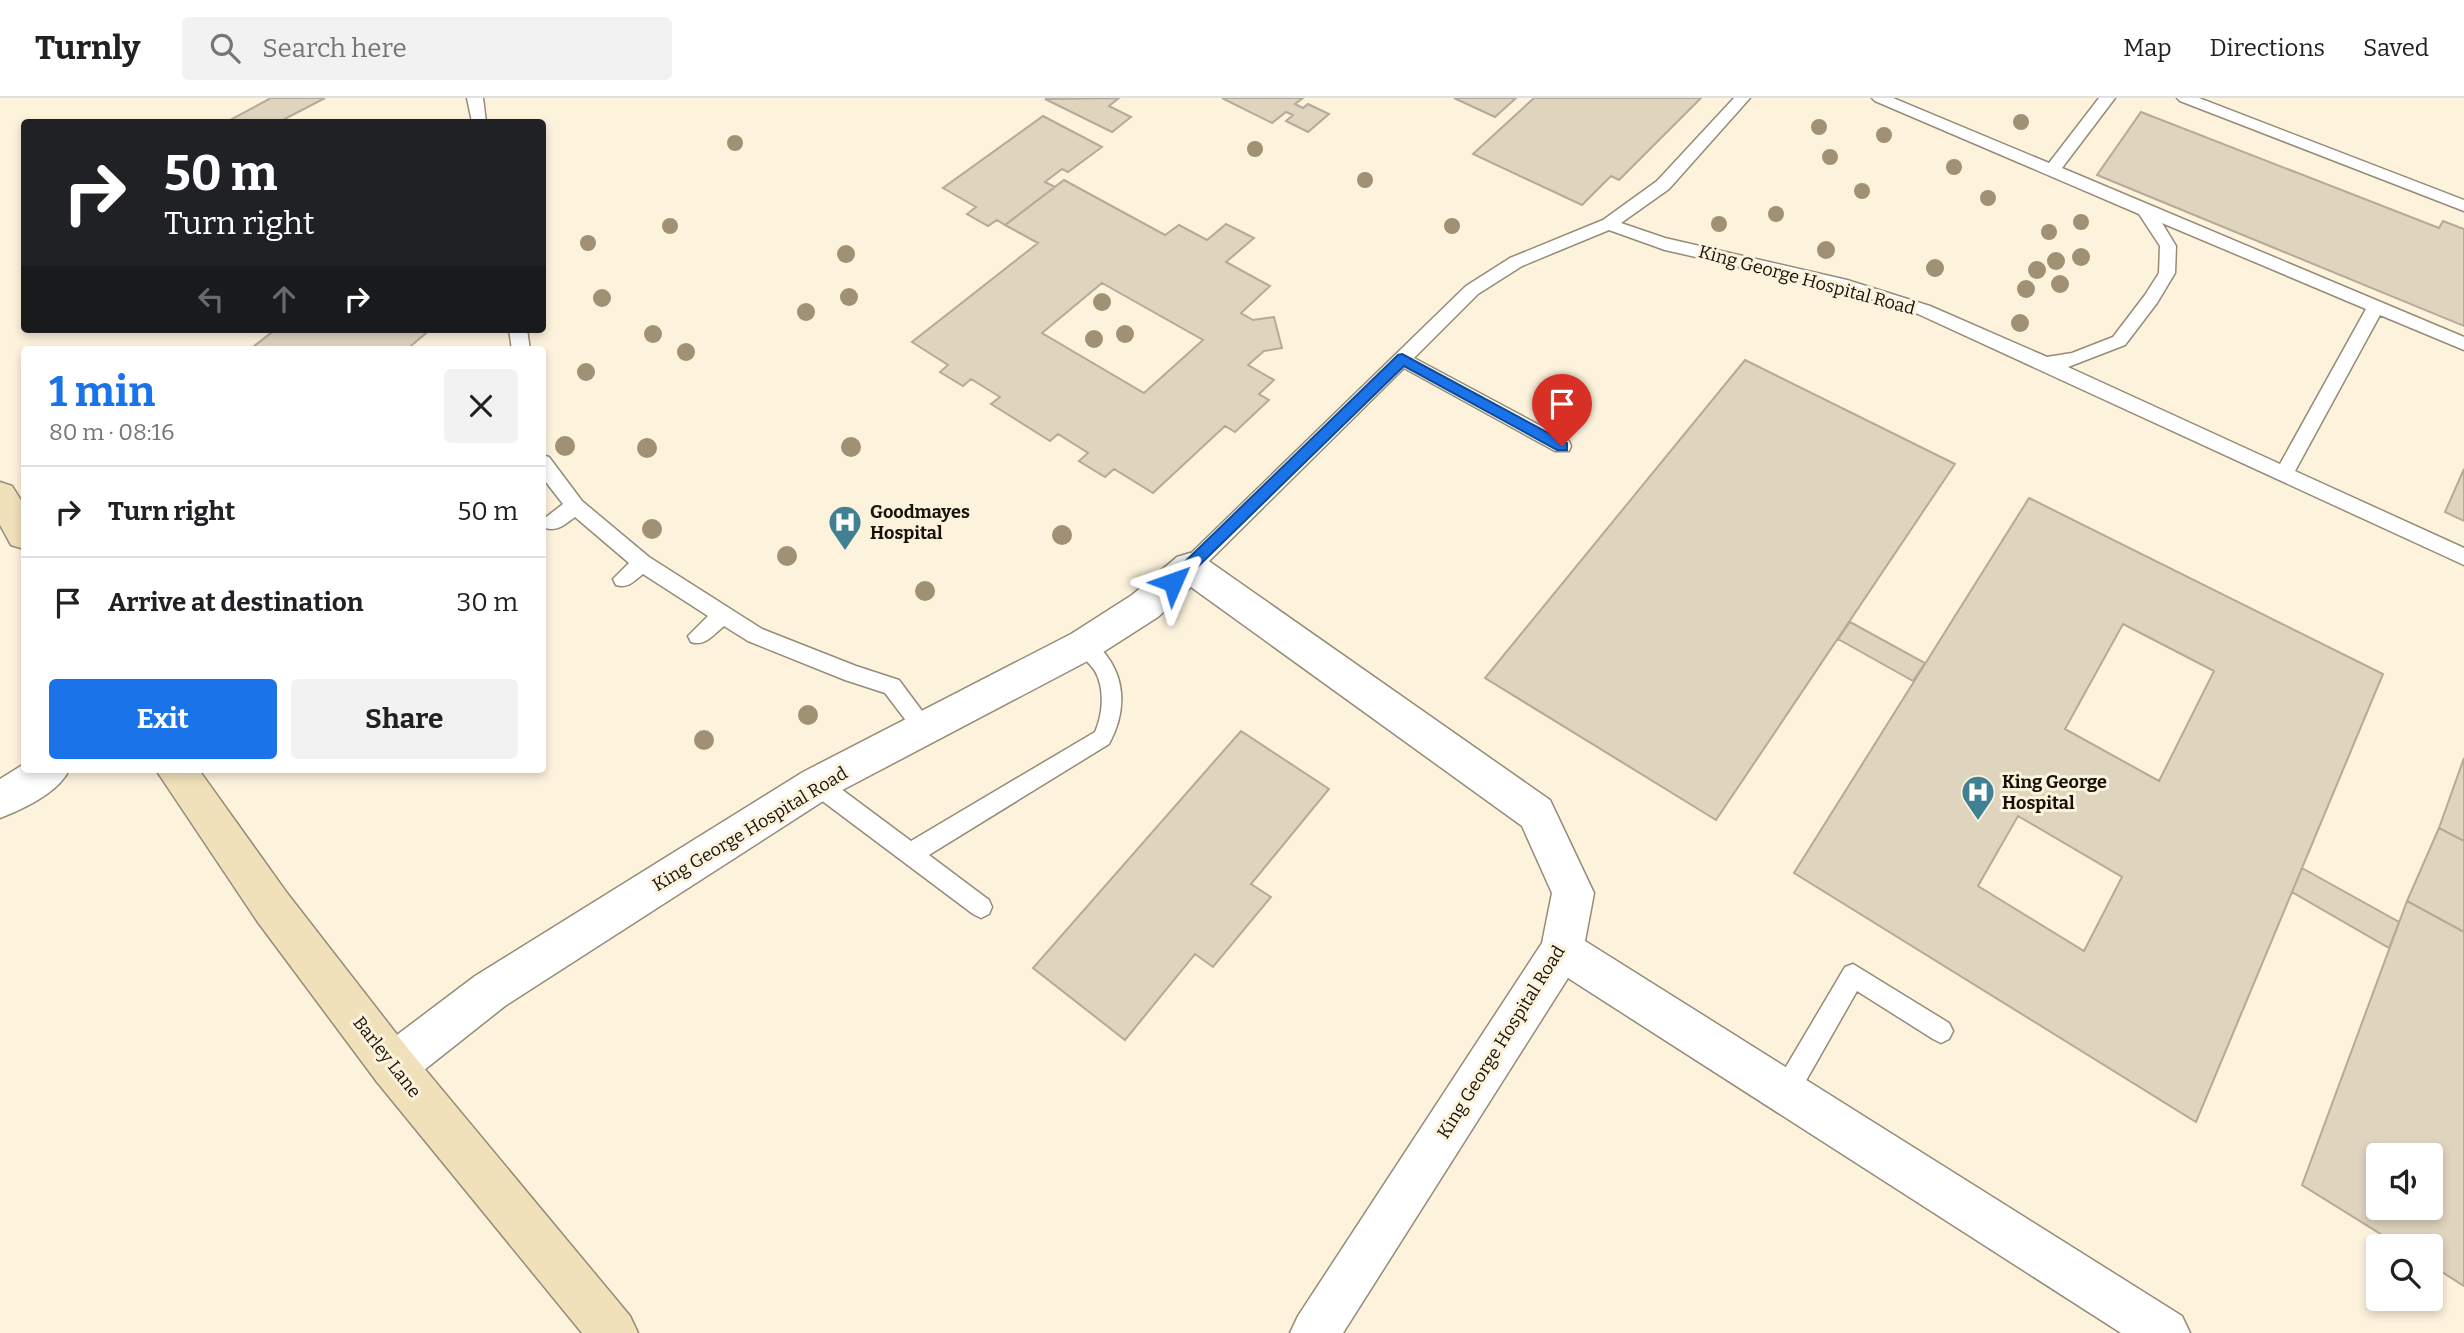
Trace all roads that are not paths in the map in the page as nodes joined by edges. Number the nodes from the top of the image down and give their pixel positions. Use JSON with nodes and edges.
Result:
{"nodes":[{"id":1,"x":475,"y":98,"type":"edge"},
{"id":2,"x":1742,"y":98,"type":"edge"},
{"id":3,"x":1880,"y":98,"type":"edge"},
{"id":4,"x":2107,"y":98,"type":"edge"},
{"id":5,"x":2185,"y":98,"type":"edge"},
{"id":6,"x":478,"y":119,"type":"edge"},
{"id":7,"x":2052,"y":170,"type":"junction"},
{"id":8,"x":2464,"y":206,"type":"edge"},
{"id":9,"x":2146,"y":211,"type":"junction"},
{"id":10,"x":1609,"y":224,"type":"junction"},
{"id":11,"x":2375,"y":306,"type":"junction"},
{"id":12,"x":2464,"y":344,"type":"edge"},
{"id":13,"x":1402,"y":359,"type":"junction"},
{"id":14,"x":2046,"y":364,"type":"junction"},
{"id":15,"x":1562,"y":446,"type":"dead end"},
{"id":16,"x":546,"y":467,"type":"edge"},
{"id":17,"x":2284,"y":474,"type":"junction"},
{"id":18,"x":0,"y":495,"type":"edge"},
{"id":19,"x":575,"y":506,"type":"junction"},
{"id":20,"x":552,"y":523,"type":"dead end"},
{"id":21,"x":21,"y":530,"type":"edge"},
{"id":22,"x":2464,"y":557,"type":"edge"},
{"id":23,"x":642,"y":563,"type":"junction"},
{"id":24,"x":1190,"y":567,"type":"junction"},
{"id":25,"x":623,"y":579,"type":"dead end"},
{"id":26,"x":723,"y":615,"type":"junction"},
{"id":27,"x":698,"y":636,"type":"dead end"},
{"id":28,"x":1084,"y":645,"type":"junction"},
{"id":29,"x":924,"y":729,"type":"junction"},
{"id":30,"x":44,"y":773,"type":"edge"},
{"id":31,"x":178,"y":773,"type":"edge"},
{"id":32,"x":817,"y":784,"type":"junction"},
{"id":33,"x":0,"y":800,"type":"edge"},
{"id":34,"x":910,"y":854,"type":"junction"},
{"id":35,"x":981,"y":907,"type":"dead end"},
{"id":36,"x":1562,"y":950,"type":"junction"},
{"id":37,"x":1941,"y":1031,"type":"dead end"},
{"id":38,"x":393,"y":1066,"type":"junction"},
{"id":39,"x":1786,"y":1091,"type":"junction"},
{"id":40,"x":2155,"y":1330,"type":"edge"},
{"id":41,"x":613,"y":1333,"type":"edge"},
{"id":42,"x":1315,"y":1333,"type":"edge"}],
"edges":[{"from":1,"to":6,"type":"lane"},
{"from":2,"to":10,"type":"lane","name":"King George Hospital Road"},
{"from":3,"to":7,"type":"lane"},
{"from":4,"to":7,"type":"lane"},
{"from":5,"to":8,"type":"lane"},
{"from":7,"to":9,"type":"lane"},
{"from":9,"to":11,"type":"lane"},
{"from":9,"to":14,"type":"lane"},
{"from":10,"to":13,"type":"lane","name":"King George Hospital Road"},
{"from":10,"to":14,"type":"lane","name":"King George Hospital Road"},
{"from":11,"to":12,"type":"lane"},
{"from":11,"to":17,"type":"lane"},
{"from":13,"to":15,"type":"lane"},
{"from":13,"to":24,"type":"lane","name":"King George Hospital Road"},
{"from":14,"to":17,"type":"lane","name":"King George Hospital Road"},
{"from":16,"to":19,"type":"lane"},
{"from":17,"to":22,"type":"lane","name":"King George Hospital Road"},
{"from":18,"to":21,"type":"main road"},
{"from":19,"to":20,"type":"lane"},
{"from":19,"to":23,"type":"lane"},
{"from":23,"to":25,"type":"lane"},
{"from":23,"to":26,"type":"lane"},
{"from":24,"to":28,"type":"street","name":"King George Hospital Road"},
{"from":24,"to":36,"type":"street","name":"King George Hospital Road"},
{"from":26,"to":27,"type":"lane"},
{"from":26,"to":29,"type":"lane"},
{"from":28,"to":29,"type":"street","name":"King George Hospital Road"},
{"from":28,"to":34,"type":"lane"},
{"from":29,"to":32,"type":"street","name":"King George Hospital Road"},
{"from":30,"to":33,"type":"street"},
{"from":31,"to":38,"type":"main road","name":"Barley Lane"},
{"from":32,"to":34,"type":"lane"},
{"from":32,"to":38,"type":"street","name":"King George Hospital Road"},
{"from":34,"to":35,"type":"lane"},
{"from":36,"to":39,"type":"street"},
{"from":36,"to":42,"type":"street","name":"King George Hospital Road"},
{"from":37,"to":39,"type":"lane"},
{"from":38,"to":41,"type":"main road","name":"Barley Lane"},
{"from":39,"to":40,"type":"street"}]}
